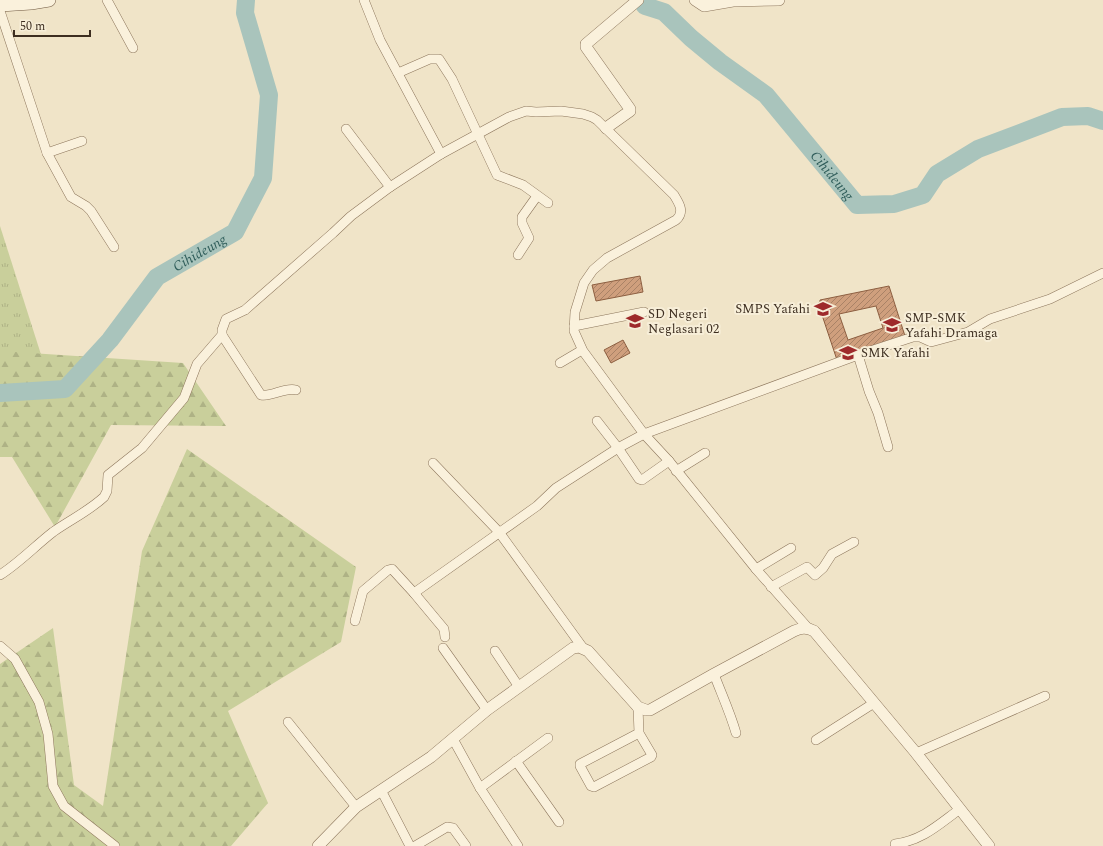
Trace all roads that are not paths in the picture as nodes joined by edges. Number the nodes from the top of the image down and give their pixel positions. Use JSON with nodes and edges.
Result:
{"nodes":[{"id":1,"x":48,"y":0,"type":"edge"},
{"id":2,"x":107,"y":0,"type":"edge"},
{"id":3,"x":364,"y":0,"type":"edge"},
{"id":4,"x":638,"y":0,"type":"edge"},
{"id":5,"x":695,"y":0,"type":"edge"},
{"id":6,"x":779,"y":0,"type":"edge"},
{"id":7,"x":0,"y":5,"type":"edge"},
{"id":8,"x":0,"y":11,"type":"edge"},
{"id":9,"x":134,"y":48,"type":"dead end"},
{"id":10,"x":398,"y":73,"type":"junction"},
{"id":11,"x":606,"y":128,"type":"junction"},
{"id":12,"x":346,"y":130,"type":"dead end"},
{"id":13,"x":479,"y":134,"type":"junction"},
{"id":14,"x":82,"y":142,"type":"dead end"},
{"id":15,"x":48,"y":153,"type":"junction"},
{"id":16,"x":441,"y":154,"type":"junction"},
{"id":17,"x":390,"y":187,"type":"junction"},
{"id":18,"x":538,"y":196,"type":"junction"},
{"id":19,"x":548,"y":203,"type":"dead end"},
{"id":20,"x":114,"y":247,"type":"dead end"},
{"id":21,"x":518,"y":255,"type":"dead end"},
{"id":22,"x":1103,"y":273,"type":"edge"},
{"id":23,"x":644,"y":312,"type":"dead end"},
{"id":24,"x":574,"y":326,"type":"junction"},
{"id":25,"x":222,"y":335,"type":"junction"},
{"id":26,"x":582,"y":350,"type":"junction"},
{"id":27,"x":858,"y":355,"type":"junction"},
{"id":28,"x":560,"y":363,"type":"dead end"},
{"id":29,"x":296,"y":390,"type":"dead end"},
{"id":30,"x":597,"y":421,"type":"dead end"},
{"id":31,"x":644,"y":434,"type":"junction"},
{"id":32,"x":888,"y":447,"type":"dead end"},
{"id":33,"x":618,"y":448,"type":"junction"},
{"id":34,"x":705,"y":453,"type":"dead end"},
{"id":35,"x":669,"y":461,"type":"junction"},
{"id":36,"x":433,"y":463,"type":"dead end"},
{"id":37,"x":676,"y":471,"type":"junction"},
{"id":38,"x":499,"y":532,"type":"junction"},
{"id":39,"x":854,"y":542,"type":"dead end"},
{"id":40,"x":791,"y":548,"type":"dead end"},
{"id":41,"x":756,"y":569,"type":"junction"},
{"id":42,"x":0,"y":575,"type":"edge"},
{"id":43,"x":771,"y":587,"type":"junction"},
{"id":44,"x":414,"y":594,"type":"junction"},
{"id":45,"x":355,"y":621,"type":"dead end"},
{"id":46,"x":808,"y":628,"type":"junction"},
{"id":47,"x":445,"y":637,"type":"dead end"},
{"id":48,"x":0,"y":646,"type":"edge"},
{"id":49,"x":442,"y":648,"type":"dead end"},
{"id":50,"x":583,"y":648,"type":"junction"},
{"id":51,"x":495,"y":650,"type":"dead end"},
{"id":52,"x":714,"y":674,"type":"junction"},
{"id":53,"x":519,"y":687,"type":"junction"},
{"id":54,"x":1045,"y":696,"type":"dead end"},
{"id":55,"x":874,"y":703,"type":"junction"},
{"id":56,"x":638,"y":707,"type":"junction"},
{"id":57,"x":487,"y":710,"type":"junction"},
{"id":58,"x":288,"y":722,"type":"dead end"},
{"id":59,"x":736,"y":732,"type":"dead end"},
{"id":60,"x":639,"y":733,"type":"junction"},
{"id":61,"x":548,"y":738,"type":"dead end"},
{"id":62,"x":453,"y":739,"type":"junction"},
{"id":63,"x":816,"y":740,"type":"dead end"},
{"id":64,"x":916,"y":753,"type":"junction"},
{"id":65,"x":516,"y":761,"type":"junction"},
{"id":66,"x":480,"y":788,"type":"junction"},
{"id":67,"x":381,"y":790,"type":"junction"},
{"id":68,"x":356,"y":807,"type":"junction"},
{"id":69,"x":960,"y":809,"type":"junction"},
{"id":70,"x":559,"y":822,"type":"dead end"},
{"id":71,"x":895,"y":844,"type":"dead end"},
{"id":72,"x":115,"y":846,"type":"edge"},
{"id":73,"x":318,"y":846,"type":"edge"},
{"id":74,"x":410,"y":846,"type":"edge"},
{"id":75,"x":415,"y":846,"type":"edge"},
{"id":76,"x":466,"y":846,"type":"edge"},
{"id":77,"x":518,"y":846,"type":"edge"},
{"id":78,"x":989,"y":846,"type":"edge"}],
"edges":[{"from":1,"to":7,"type":"main road"},
{"from":2,"to":9,"type":"street"},
{"from":3,"to":10,"type":"street"},
{"from":4,"to":11,"type":"street"},
{"from":5,"to":6,"type":"street"},
{"from":8,"to":15,"type":"street"},
{"from":10,"to":13,"type":"street"},
{"from":10,"to":16,"type":"street"},
{"from":11,"to":13,"type":"street"},
{"from":11,"to":24,"type":"street"},
{"from":12,"to":17,"type":"street"},
{"from":13,"to":16,"type":"street"},
{"from":13,"to":18,"type":"street"},
{"from":14,"to":15,"type":"street"},
{"from":15,"to":20,"type":"street"},
{"from":16,"to":17,"type":"street"},
{"from":17,"to":25,"type":"street"},
{"from":18,"to":19,"type":"street"},
{"from":18,"to":21,"type":"street"},
{"from":22,"to":27,"type":"street"},
{"from":23,"to":24,"type":"street"},
{"from":24,"to":26,"type":"street"},
{"from":25,"to":29,"type":"street"},
{"from":25,"to":42,"type":"street"},
{"from":26,"to":28,"type":"street"},
{"from":26,"to":31,"type":"street"},
{"from":27,"to":31,"type":"street"},
{"from":27,"to":32,"type":"street"},
{"from":30,"to":33,"type":"street"},
{"from":31,"to":33,"type":"street"},
{"from":31,"to":35,"type":"street"},
{"from":33,"to":35,"type":"street"},
{"from":33,"to":38,"type":"street"},
{"from":34,"to":37,"type":"street"},
{"from":35,"to":37,"type":"street"},
{"from":36,"to":38,"type":"street"},
{"from":37,"to":41,"type":"street"},
{"from":38,"to":44,"type":"street"},
{"from":38,"to":50,"type":"street"},
{"from":39,"to":43,"type":"street"},
{"from":40,"to":41,"type":"street"},
{"from":41,"to":43,"type":"street"},
{"from":43,"to":46,"type":"street"},
{"from":44,"to":45,"type":"street"},
{"from":44,"to":47,"type":"street"},
{"from":46,"to":52,"type":"street"},
{"from":46,"to":55,"type":"street"},
{"from":48,"to":72,"type":"street"},
{"from":49,"to":57,"type":"street"},
{"from":50,"to":53,"type":"street"},
{"from":50,"to":56,"type":"street"},
{"from":51,"to":53,"type":"street"},
{"from":52,"to":56,"type":"street"},
{"from":52,"to":59,"type":"street"},
{"from":53,"to":57,"type":"street"},
{"from":54,"to":64,"type":"street"},
{"from":55,"to":63,"type":"street"},
{"from":55,"to":64,"type":"street"},
{"from":56,"to":60,"type":"street"},
{"from":57,"to":62,"type":"street"},
{"from":58,"to":68,"type":"street"},
{"from":60,"to":60,"type":"street"},
{"from":61,"to":65,"type":"street"},
{"from":62,"to":66,"type":"street"},
{"from":62,"to":67,"type":"street"},
{"from":64,"to":69,"type":"street"},
{"from":65,"to":66,"type":"street"},
{"from":65,"to":70,"type":"street"},
{"from":66,"to":77,"type":"street"},
{"from":67,"to":68,"type":"street"},
{"from":67,"to":74,"type":"street"},
{"from":68,"to":73,"type":"street"},
{"from":69,"to":71,"type":"street"},
{"from":69,"to":78,"type":"street"},
{"from":75,"to":76,"type":"street"}]}
